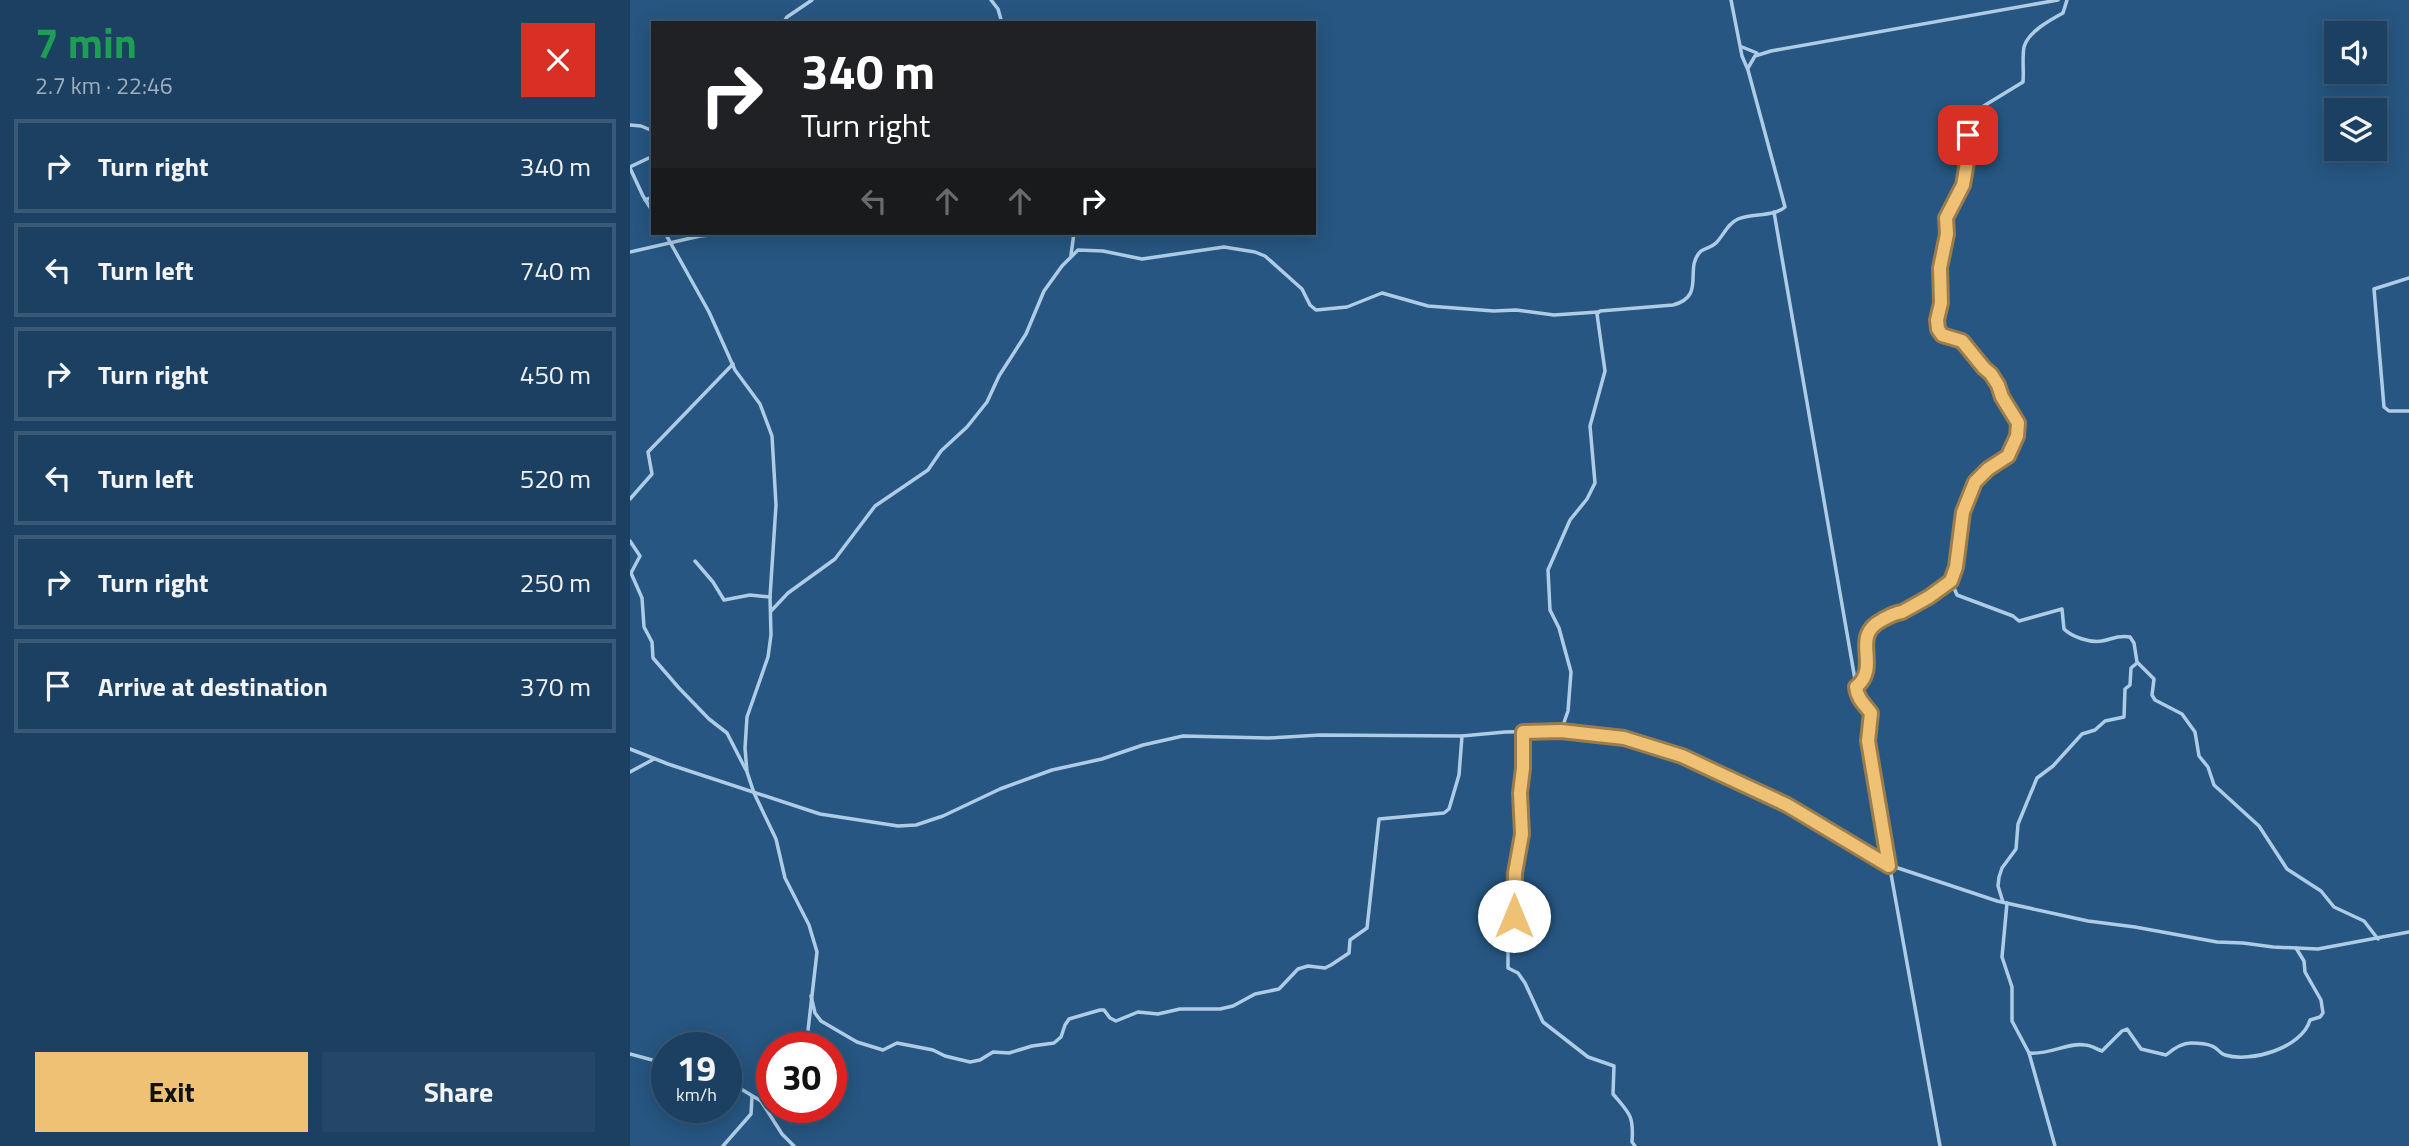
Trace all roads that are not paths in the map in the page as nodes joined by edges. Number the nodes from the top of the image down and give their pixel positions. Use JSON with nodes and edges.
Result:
{"nodes":[{"id":1,"x":812,"y":0,"type":"edge"},
{"id":2,"x":991,"y":0,"type":"edge"},
{"id":3,"x":1731,"y":0,"type":"edge"},
{"id":4,"x":2058,"y":0,"type":"edge"},
{"id":5,"x":2067,"y":0,"type":"edge"},
{"id":6,"x":784,"y":21,"type":"edge"},
{"id":7,"x":1002,"y":21,"type":"edge"},
{"id":8,"x":1741,"y":46,"type":"junction"},
{"id":9,"x":1759,"y":53,"type":"junction"},
{"id":10,"x":1748,"y":70,"type":"junction"},
{"id":11,"x":630,"y":125,"type":"edge"},
{"id":12,"x":651,"y":131,"type":"edge"},
{"id":13,"x":651,"y":157,"type":"edge"},
{"id":14,"x":630,"y":168,"type":"edge"},
{"id":15,"x":651,"y":198,"type":"edge"},
{"id":16,"x":645,"y":200,"type":"junction"},
{"id":17,"x":651,"y":209,"type":"edge"},
{"id":18,"x":1774,"y":212,"type":"junction"},
{"id":19,"x":666,"y":235,"type":"edge"},
{"id":20,"x":711,"y":235,"type":"edge"},
{"id":21,"x":1074,"y":235,"type":"edge"},
{"id":22,"x":672,"y":243,"type":"junction"},
{"id":23,"x":630,"y":253,"type":"edge"},
{"id":24,"x":1070,"y":257,"type":"junction"},
{"id":25,"x":2409,"y":278,"type":"edge"},
{"id":26,"x":1598,"y":312,"type":"junction"},
{"id":27,"x":733,"y":364,"type":"junction"},
{"id":28,"x":2409,"y":411,"type":"edge"},
{"id":29,"x":630,"y":499,"type":"edge"},
{"id":30,"x":630,"y":541,"type":"edge"},
{"id":31,"x":695,"y":561,"type":"dead end"},
{"id":32,"x":1951,"y":580,"type":"junction"},
{"id":33,"x":769,"y":597,"type":"junction"},
{"id":34,"x":771,"y":611,"type":"junction"},
{"id":35,"x":2137,"y":663,"type":"junction"},
{"id":36,"x":1856,"y":687,"type":"junction"},
{"id":37,"x":1561,"y":731,"type":"junction"},
{"id":38,"x":1523,"y":732,"type":"junction"},
{"id":39,"x":1462,"y":736,"type":"junction"},
{"id":40,"x":630,"y":749,"type":"edge"},
{"id":41,"x":654,"y":759,"type":"junction"},
{"id":42,"x":630,"y":772,"type":"edge"},
{"id":43,"x":747,"y":772,"type":"junction"},
{"id":44,"x":754,"y":793,"type":"junction"},
{"id":45,"x":1889,"y":866,"type":"junction"},
{"id":46,"x":2005,"y":902,"type":"junction"},
{"id":47,"x":2409,"y":932,"type":"edge"},
{"id":48,"x":2378,"y":939,"type":"junction"},
{"id":49,"x":2296,"y":948,"type":"junction"},
{"id":50,"x":811,"y":996,"type":"junction"},
{"id":51,"x":808,"y":1032,"type":"edge"},
{"id":52,"x":2029,"y":1053,"type":"junction"},
{"id":53,"x":630,"y":1054,"type":"edge"},
{"id":54,"x":651,"y":1060,"type":"edge"},
{"id":55,"x":742,"y":1090,"type":"edge"},
{"id":56,"x":752,"y":1097,"type":"junction"},
{"id":57,"x":756,"y":1099,"type":"edge"},
{"id":58,"x":775,"y":1123,"type":"edge"},
{"id":59,"x":723,"y":1146,"type":"edge"},
{"id":60,"x":794,"y":1146,"type":"edge"},
{"id":61,"x":1635,"y":1146,"type":"edge"},
{"id":62,"x":1940,"y":1146,"type":"edge"},
{"id":63,"x":2055,"y":1146,"type":"edge"}],
"edges":[{"from":1,"to":6,"type":"street"},
{"from":2,"to":7,"type":"street"},
{"from":3,"to":8,"type":"street"},
{"from":4,"to":9,"type":"street"},
{"from":5,"to":32,"type":"street"},
{"from":8,"to":9,"type":"street"},
{"from":8,"to":10,"type":"street"},
{"from":9,"to":10,"type":"street"},
{"from":10,"to":18,"type":"street"},
{"from":11,"to":12,"type":"street"},
{"from":13,"to":14,"type":"street"},
{"from":14,"to":16,"type":"street"},
{"from":15,"to":16,"type":"street"},
{"from":16,"to":17,"type":"street"},
{"from":18,"to":26,"type":"street"},
{"from":18,"to":36,"type":"street"},
{"from":19,"to":22,"type":"street"},
{"from":20,"to":22,"type":"street"},
{"from":21,"to":24,"type":"street"},
{"from":22,"to":23,"type":"street"},
{"from":22,"to":27,"type":"street"},
{"from":24,"to":26,"type":"street"},
{"from":24,"to":34,"type":"street"},
{"from":25,"to":28,"type":"street"},
{"from":26,"to":37,"type":"street"},
{"from":27,"to":29,"type":"street"},
{"from":27,"to":33,"type":"street"},
{"from":30,"to":43,"type":"street"},
{"from":31,"to":33,"type":"street"},
{"from":32,"to":35,"type":"street"},
{"from":32,"to":36,"type":"street"},
{"from":33,"to":34,"type":"street"},
{"from":34,"to":43,"type":"street"},
{"from":35,"to":46,"type":"street"},
{"from":35,"to":48,"type":"street"},
{"from":36,"to":45,"type":"street"},
{"from":37,"to":38,"type":"street"},
{"from":37,"to":45,"type":"street"},
{"from":38,"to":39,"type":"street"},
{"from":38,"to":61,"type":"street"},
{"from":39,"to":44,"type":"street"},
{"from":39,"to":50,"type":"street"},
{"from":40,"to":41,"type":"street"},
{"from":41,"to":42,"type":"street"},
{"from":41,"to":44,"type":"street"},
{"from":43,"to":44,"type":"street"},
{"from":44,"to":50,"type":"street"},
{"from":45,"to":46,"type":"street"},
{"from":45,"to":62,"type":"street"},
{"from":46,"to":49,"type":"street"},
{"from":46,"to":52,"type":"street"},
{"from":47,"to":48,"type":"street"},
{"from":48,"to":49,"type":"street"},
{"from":49,"to":52,"type":"street"},
{"from":50,"to":51,"type":"street"},
{"from":52,"to":63,"type":"street"},
{"from":53,"to":54,"type":"street"},
{"from":55,"to":56,"type":"street"},
{"from":56,"to":57,"type":"street"},
{"from":56,"to":59,"type":"street"},
{"from":58,"to":60,"type":"street"}]}
